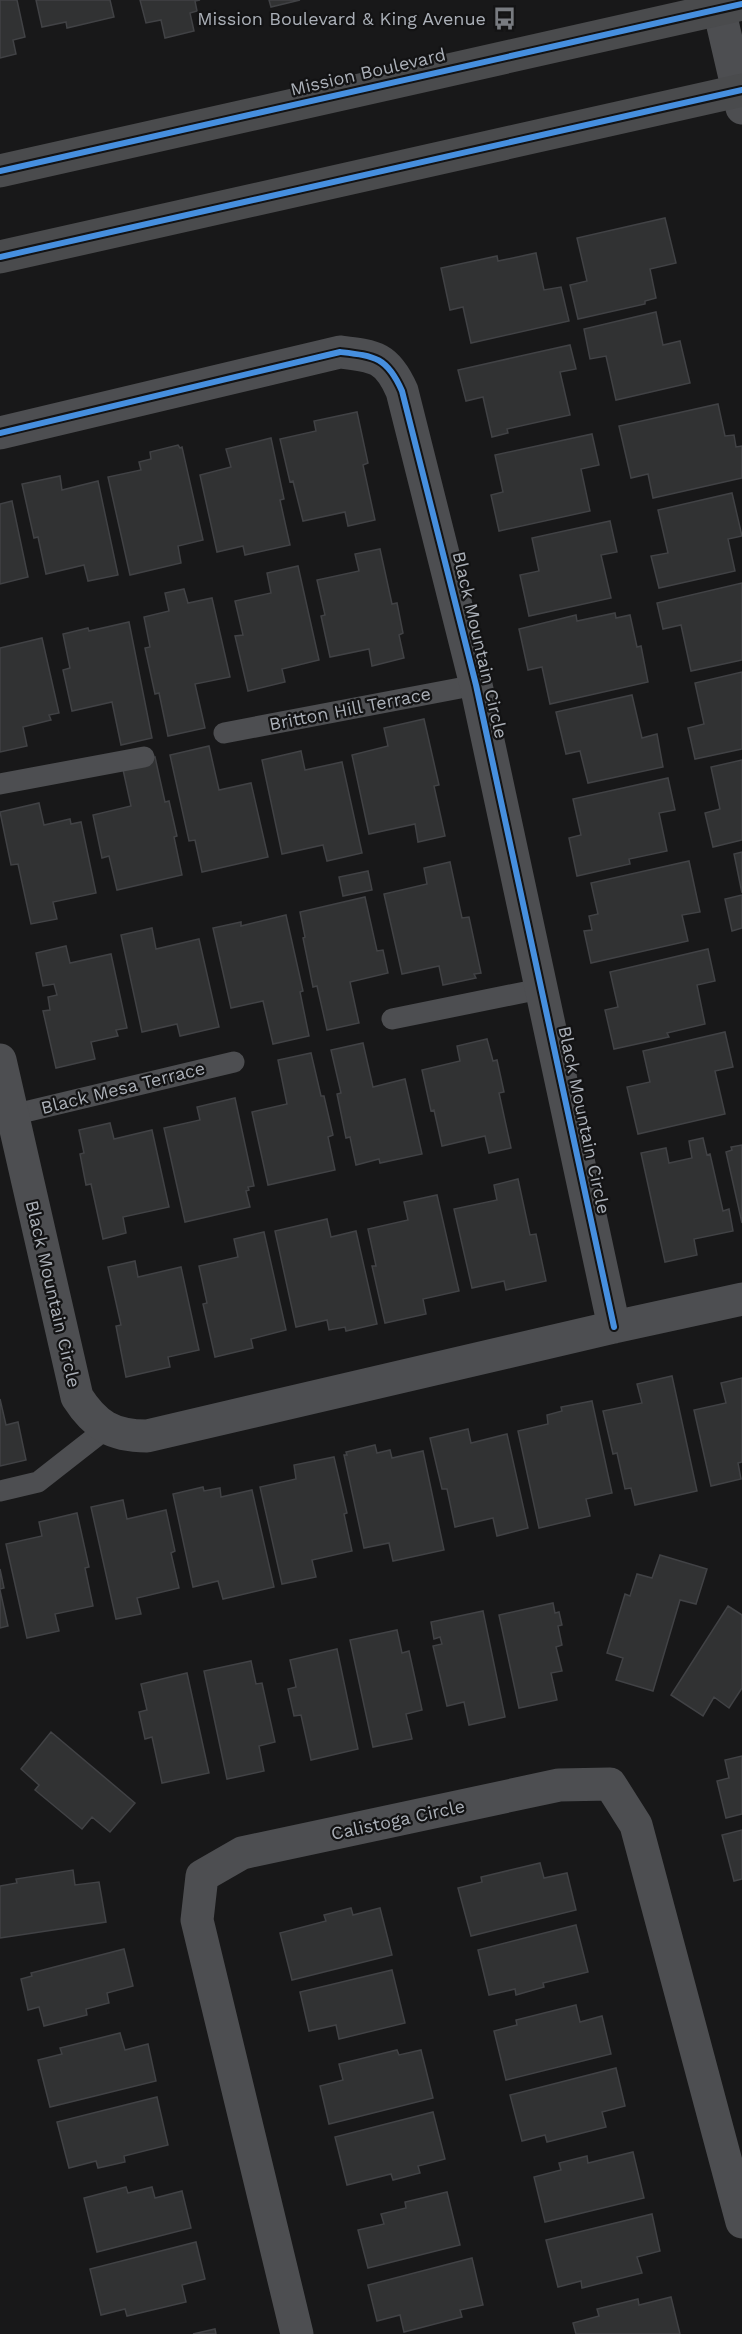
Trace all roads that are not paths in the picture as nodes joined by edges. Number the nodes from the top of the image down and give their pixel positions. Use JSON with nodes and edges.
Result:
{"nodes":[{"id":1,"x":726,"y":4,"type":"edge"},
{"id":2,"x":741,"y":96,"type":"edge"},
{"id":3,"x":0,"y":171,"type":"edge"},
{"id":4,"x":0,"y":257,"type":"edge"},
{"id":5,"x":0,"y":433,"type":"edge"},
{"id":6,"x":476,"y":685,"type":"junction"},
{"id":7,"x":224,"y":733,"type":"dead end"},
{"id":8,"x":144,"y":757,"type":"dead end"},
{"id":9,"x":0,"y":784,"type":"edge"},
{"id":10,"x":540,"y":989,"type":"junction"},
{"id":11,"x":392,"y":1019,"type":"dead end"},
{"id":12,"x":0,"y":1060,"type":"edge"},
{"id":13,"x":234,"y":1062,"type":"dead end"},
{"id":14,"x":12,"y":1115,"type":"junction"},
{"id":15,"x":742,"y":1299,"type":"edge"},
{"id":16,"x":614,"y":1327,"type":"junction"},
{"id":17,"x":107,"y":1428,"type":"junction"},
{"id":18,"x":0,"y":1491,"type":"edge"},
{"id":19,"x":742,"y":2222,"type":"edge"},
{"id":20,"x":297,"y":2334,"type":"edge"}],
"edges":[{"from":1,"to":2,"type":"street"},
{"from":1,"to":3,"type":"main road","name":"Mission Boulevard"},
{"from":2,"to":4,"type":"main road"},
{"from":5,"to":6,"type":"street","name":"Black Mountain Circle"},
{"from":6,"to":7,"type":"lane","name":"Britton Hill Terrace"},
{"from":6,"to":10,"type":"street","name":"Black Mountain Circle"},
{"from":8,"to":9,"type":"lane"},
{"from":10,"to":11,"type":"lane"},
{"from":10,"to":16,"type":"street","name":"Black Mountain Circle"},
{"from":12,"to":14,"type":"street","name":"Black Mountain Circle"},
{"from":13,"to":14,"type":"lane","name":"Black Mesa Terrace"},
{"from":14,"to":17,"type":"street","name":"Black Mountain Circle"},
{"from":15,"to":16,"type":"street","name":"Black Mountain Circle"},
{"from":16,"to":17,"type":"street","name":"Black Mountain Circle"},
{"from":17,"to":18,"type":"lane"},
{"from":19,"to":20,"type":"street","name":"Calistoga Circle"}]}
